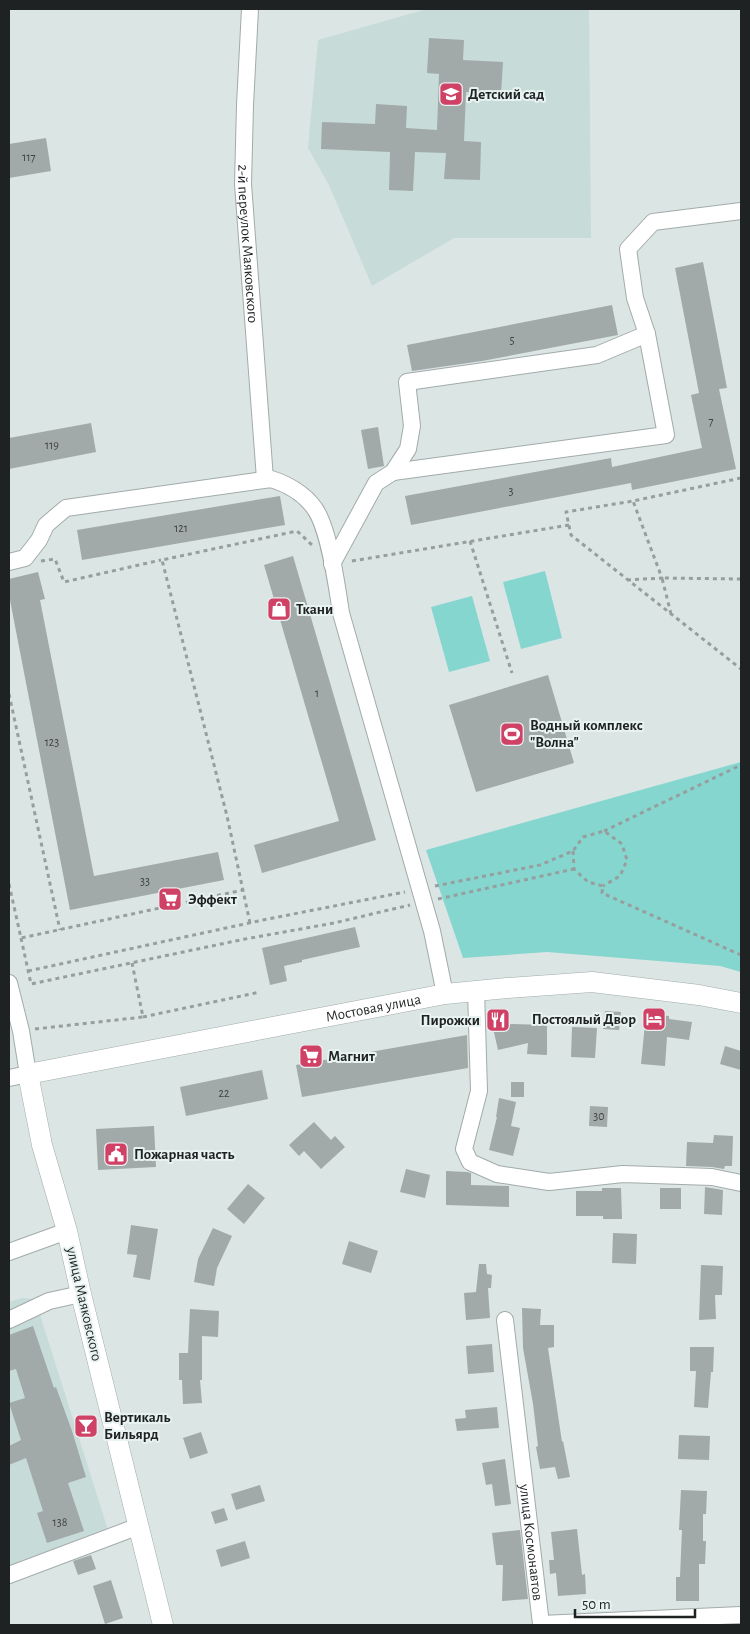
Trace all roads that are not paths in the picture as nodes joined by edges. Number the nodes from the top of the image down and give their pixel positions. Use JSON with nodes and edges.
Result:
{"nodes":[{"id":1,"x":250,"y":9,"type":"edge"},
{"id":2,"x":741,"y":211,"type":"edge"},
{"id":3,"x":647,"y":334,"type":"junction"},
{"id":4,"x":393,"y":472,"type":"junction"},
{"id":5,"x":265,"y":479,"type":"junction"},
{"id":6,"x":9,"y":562,"type":"edge"},
{"id":7,"x":332,"y":564,"type":"junction"},
{"id":8,"x":9,"y":983,"type":"edge"},
{"id":9,"x":476,"y":990,"type":"junction"},
{"id":10,"x":446,"y":994,"type":"junction"},
{"id":11,"x":741,"y":1003,"type":"edge"},
{"id":12,"x":28,"y":1074,"type":"junction"},
{"id":13,"x":9,"y":1078,"type":"edge"},
{"id":14,"x":741,"y":1183,"type":"edge"},
{"id":15,"x":67,"y":1231,"type":"junction"},
{"id":16,"x":9,"y":1252,"type":"edge"},
{"id":17,"x":81,"y":1294,"type":"junction"},
{"id":18,"x":9,"y":1320,"type":"edge"},
{"id":19,"x":505,"y":1320,"type":"dead end"},
{"id":20,"x":139,"y":1526,"type":"junction"},
{"id":21,"x":9,"y":1576,"type":"edge"},
{"id":22,"x":741,"y":1614,"type":"edge"},
{"id":23,"x":163,"y":1625,"type":"edge"}],
"edges":[{"from":1,"to":5,"type":"street","name":"2-й переулок Маяковского"},
{"from":2,"to":3,"type":"street"},
{"from":3,"to":4,"type":"street"},
{"from":3,"to":4,"type":"street"},
{"from":4,"to":7,"type":"street"},
{"from":5,"to":6,"type":"street"},
{"from":5,"to":7,"type":"street"},
{"from":7,"to":10,"type":"street"},
{"from":8,"to":12,"type":"street","name":"улица Маяковского"},
{"from":9,"to":10,"type":"main road","name":"Мостовая улица"},
{"from":9,"to":11,"type":"main road","name":"Мостовая улица"},
{"from":9,"to":14,"type":"street"},
{"from":10,"to":12,"type":"main road","name":"Мостовая улица"},
{"from":12,"to":13,"type":"street","name":"Мостовая улица"},
{"from":12,"to":15,"type":"main road","name":"улица Маяковского"},
{"from":15,"to":16,"type":"street"},
{"from":15,"to":17,"type":"main road","name":"улица Маяковского"},
{"from":17,"to":18,"type":"street"},
{"from":17,"to":20,"type":"main road","name":"улица Маяковского"},
{"from":19,"to":22,"type":"street","name":"улица Космонавтов"},
{"from":20,"to":21,"type":"street"},
{"from":20,"to":23,"type":"main road","name":"улица Маяковского"}]}
